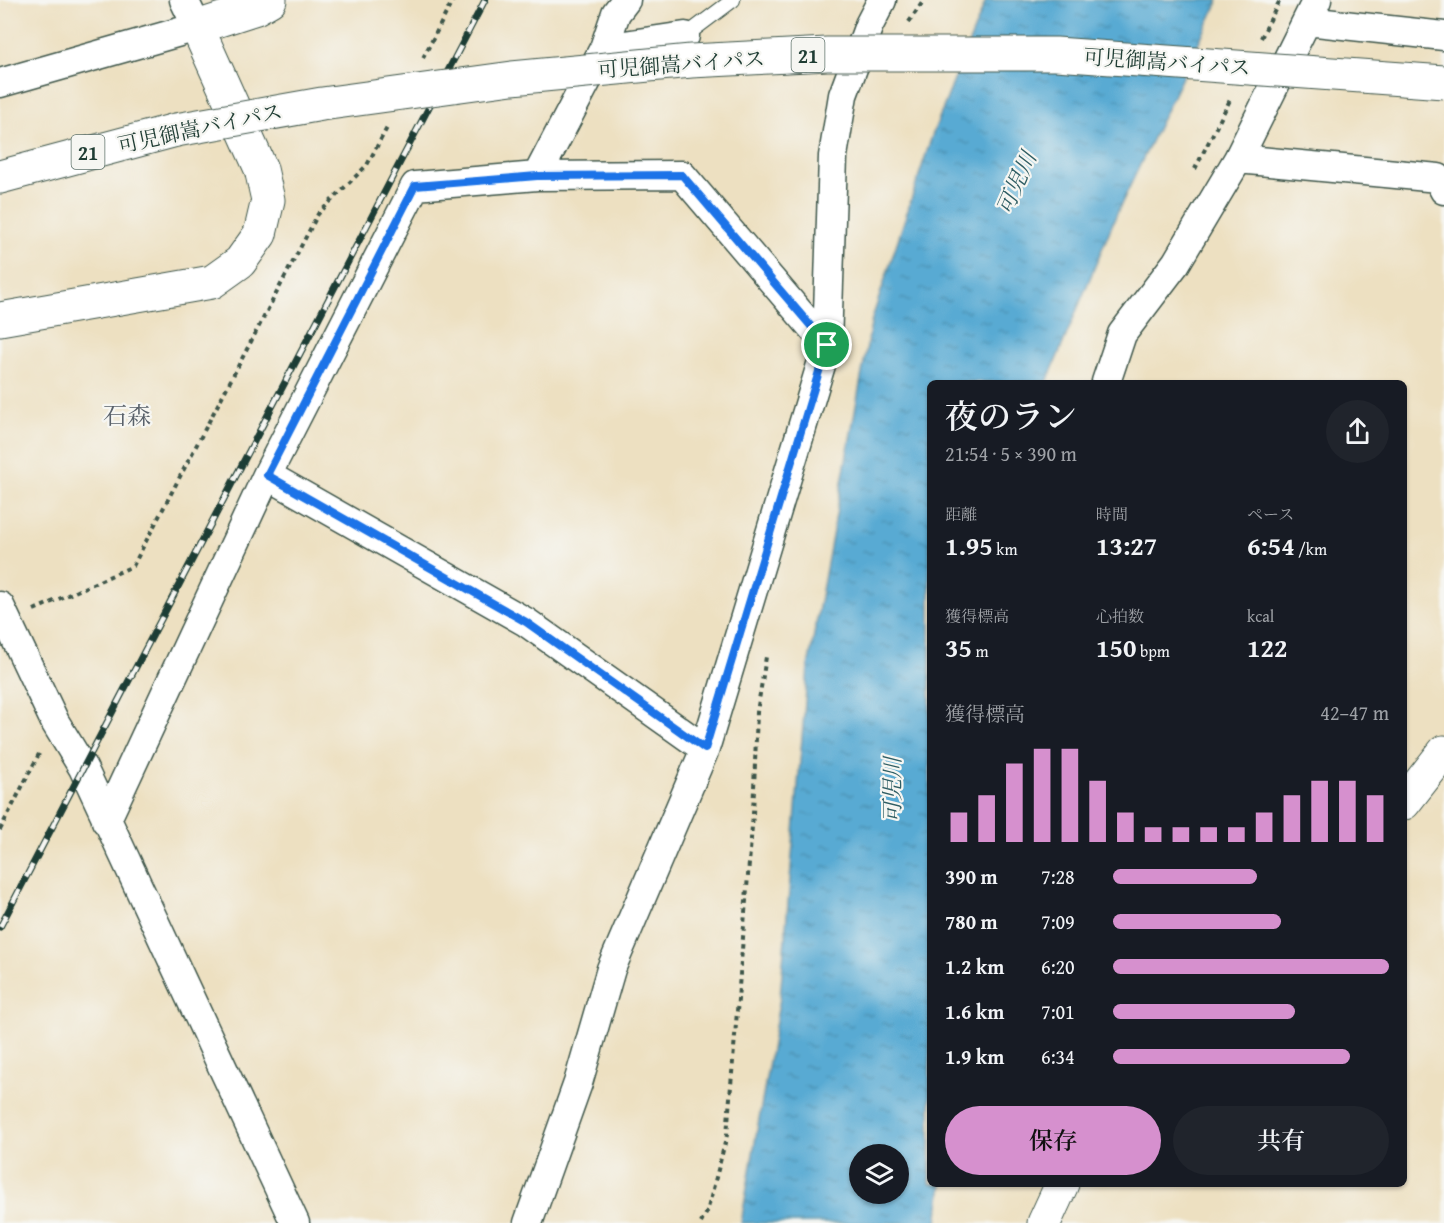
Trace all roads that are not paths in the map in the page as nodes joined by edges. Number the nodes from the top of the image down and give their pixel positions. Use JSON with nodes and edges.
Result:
{"nodes":[{"id":1,"x":270,"y":0,"type":"edge"},
{"id":2,"x":626,"y":0,"type":"edge"},
{"id":3,"x":733,"y":0,"type":"edge"},
{"id":4,"x":882,"y":0,"type":"edge"},
{"id":5,"x":1312,"y":10,"type":"edge"},
{"id":6,"x":191,"y":13,"type":"edge"},
{"id":7,"x":685,"y":36,"type":"joint"},
{"id":8,"x":1444,"y":36,"type":"edge"},
{"id":9,"x":604,"y":48,"type":"junction"},
{"id":10,"x":1444,"y":82,"type":"edge"},
{"id":11,"x":0,"y":83,"type":"edge"},
{"id":12,"x":1238,"y":159,"type":"junction"},
{"id":13,"x":537,"y":176,"type":"junction"},
{"id":14,"x":0,"y":177,"type":"edge"},
{"id":15,"x":1444,"y":190,"type":"edge"},
{"id":16,"x":0,"y":319,"type":"edge"},
{"id":17,"x":827,"y":345,"type":"junction"},
{"id":18,"x":1107,"y":380,"type":"edge"},
{"id":19,"x":267,"y":475,"type":"junction"},
{"id":20,"x":4,"y":614,"type":"edge"},
{"id":21,"x":705,"y":749,"type":"junction"},
{"id":22,"x":1444,"y":752,"type":"edge"},
{"id":23,"x":1407,"y":799,"type":"edge"},
{"id":24,"x":106,"y":821,"type":"junction"},
{"id":25,"x":1061,"y":1187,"type":"edge"},
{"id":26,"x":295,"y":1223,"type":"edge"},
{"id":27,"x":528,"y":1223,"type":"edge"},
{"id":28,"x":1044,"y":1223,"type":"edge"}],
"edges":[{"from":1,"to":6,"type":"main road"},
{"from":2,"to":9,"type":"street"},
{"from":3,"to":7,"type":"lane"},
{"from":4,"to":17,"type":"street"},
{"from":5,"to":8,"type":"street"},
{"from":5,"to":12,"type":"street"},
{"from":6,"to":11,"type":"street"},
{"from":6,"to":16,"type":"main road"},
{"from":7,"to":9,"type":"street"},
{"from":9,"to":13,"type":"street"},
{"from":10,"to":14,"type":"main road","name":"可児御嵩バイパス","number":"21","bridge":true},
{"from":12,"to":15,"type":"street"},
{"from":12,"to":18,"type":"street"},
{"from":13,"to":17,"type":"street"},
{"from":13,"to":19,"type":"street"},
{"from":17,"to":21,"type":"street"},
{"from":19,"to":21,"type":"street"},
{"from":19,"to":24,"type":"street"},
{"from":20,"to":24,"type":"street"},
{"from":21,"to":27,"type":"street"},
{"from":22,"to":23,"type":"main road"},
{"from":24,"to":26,"type":"street"},
{"from":25,"to":28,"type":"main road"}]}
